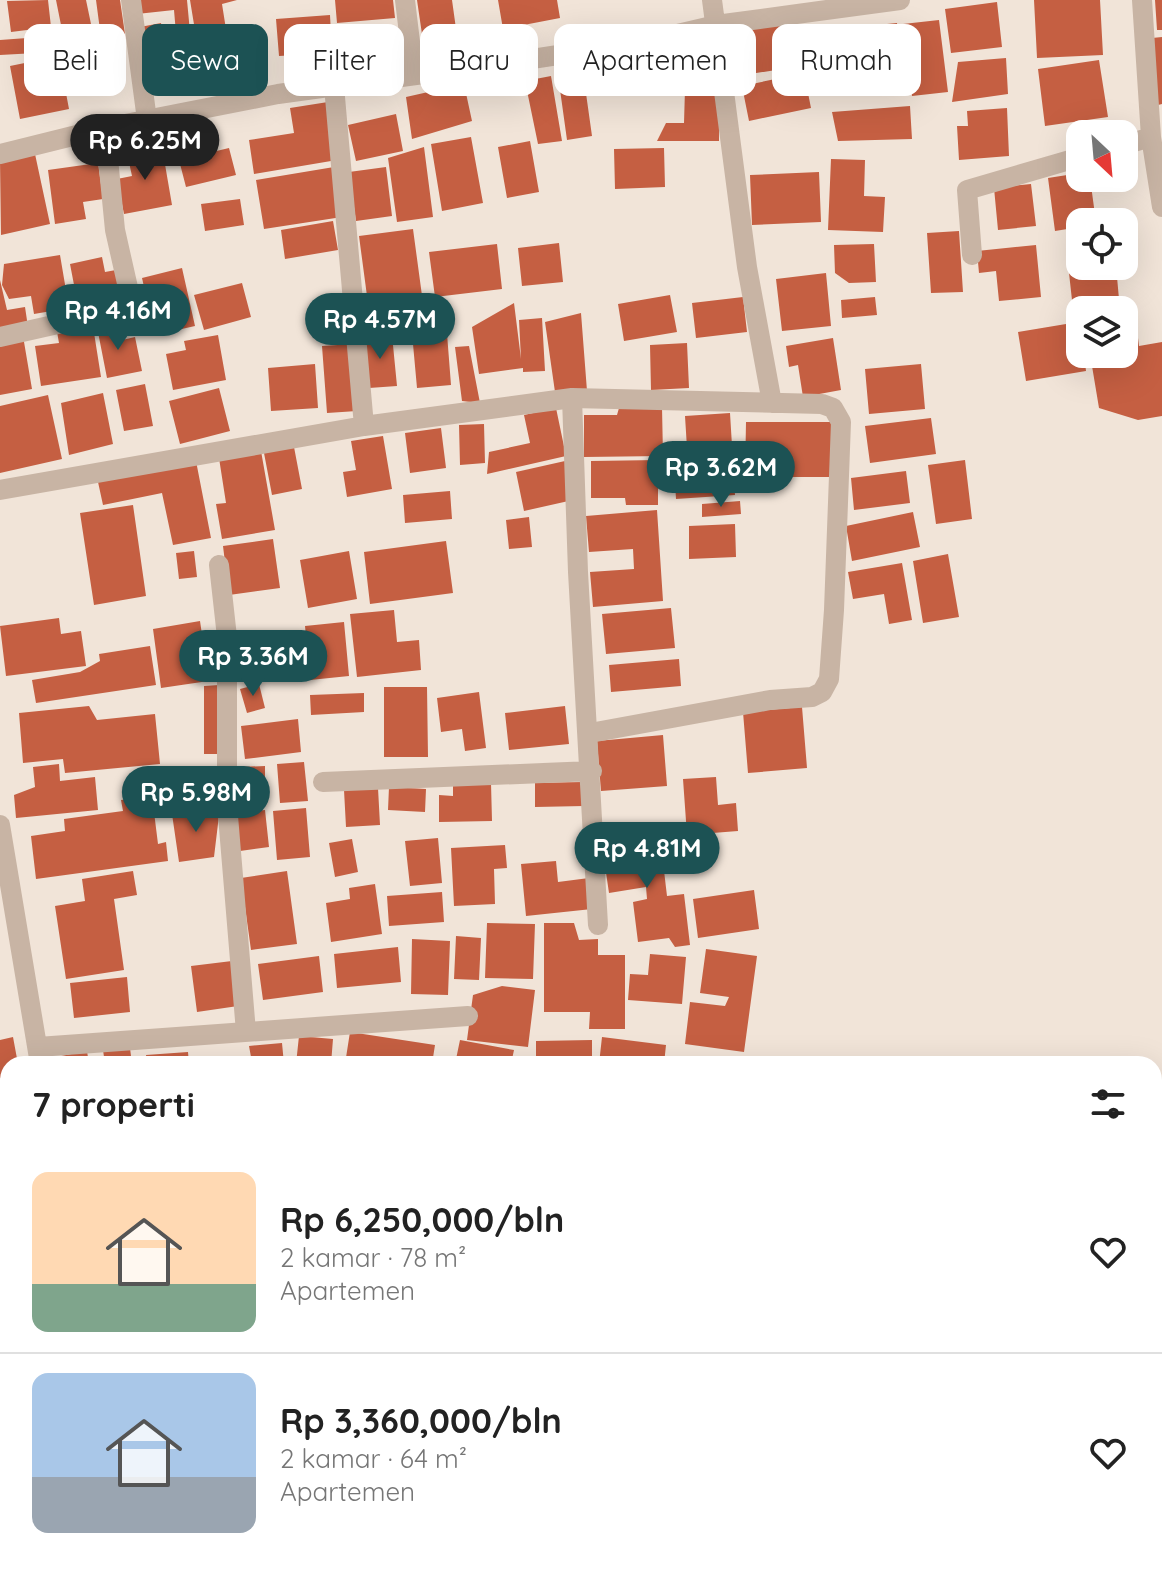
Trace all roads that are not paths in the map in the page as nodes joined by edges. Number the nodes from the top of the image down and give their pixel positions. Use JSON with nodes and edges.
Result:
{"nodes":[{"id":1,"x":131,"y":0,"type":"edge"},
{"id":2,"x":405,"y":0,"type":"edge"},
{"id":3,"x":712,"y":0,"type":"edge"},
{"id":4,"x":900,"y":0,"type":"edge"},
{"id":5,"x":1142,"y":0,"type":"edge"},
{"id":6,"x":716,"y":24,"type":"edge"},
{"id":7,"x":723,"y":24,"type":"edge"},
{"id":8,"x":554,"y":55,"type":"edge"},
{"id":9,"x":414,"y":75,"type":"junction"},
{"id":10,"x":404,"y":76,"type":"edge"},
{"id":11,"x":284,"y":95,"type":"edge"},
{"id":12,"x":335,"y":96,"type":"edge"},
{"id":13,"x":725,"y":96,"type":"edge"},
{"id":14,"x":147,"y":120,"type":"junction"},
{"id":15,"x":105,"y":128,"type":"junction"},
{"id":16,"x":1151,"y":137,"type":"junction"},
{"id":17,"x":1138,"y":141,"type":"edge"},
{"id":18,"x":0,"y":154,"type":"edge"},
{"id":19,"x":1066,"y":161,"type":"edge"},
{"id":20,"x":1162,"y":207,"type":"edge"},
{"id":21,"x":972,"y":255,"type":"dead end"},
{"id":22,"x":0,"y":337,"type":"edge"},
{"id":23,"x":572,"y":398,"type":"junction"},
{"id":24,"x":772,"y":403,"type":"junction"},
{"id":25,"x":364,"y":426,"type":"junction"},
{"id":26,"x":0,"y":490,"type":"edge"},
{"id":27,"x":219,"y":565,"type":"dead end"},
{"id":28,"x":590,"y":733,"type":"junction"},
{"id":29,"x":592,"y":771,"type":"junction"},
{"id":30,"x":323,"y":782,"type":"dead end"},
{"id":31,"x":0,"y":825,"type":"edge"},
{"id":32,"x":598,"y":925,"type":"dead end"},
{"id":33,"x":468,"y":1016,"type":"dead end"},
{"id":34,"x":246,"y":1032,"type":"junction"},
{"id":35,"x":39,"y":1055,"type":"edge"}],
"edges":[{"from":1,"to":14,"type":"street"},
{"from":2,"to":9,"type":"street"},
{"from":3,"to":6,"type":"street"},
{"from":4,"to":7,"type":"street"},
{"from":5,"to":16,"type":"street"},
{"from":8,"to":9,"type":"street"},
{"from":9,"to":10,"type":"street"},
{"from":11,"to":14,"type":"street"},
{"from":12,"to":25,"type":"street"},
{"from":13,"to":24,"type":"street"},
{"from":14,"to":15,"type":"street"},
{"from":15,"to":18,"type":"street"},
{"from":15,"to":22,"type":"street"},
{"from":16,"to":17,"type":"street"},
{"from":16,"to":20,"type":"street"},
{"from":19,"to":21,"type":"street"},
{"from":23,"to":24,"type":"street"},
{"from":23,"to":25,"type":"street"},
{"from":23,"to":28,"type":"street"},
{"from":24,"to":28,"type":"street"},
{"from":25,"to":26,"type":"street"},
{"from":27,"to":34,"type":"street"},
{"from":28,"to":29,"type":"street"},
{"from":29,"to":30,"type":"street"},
{"from":29,"to":32,"type":"street"},
{"from":31,"to":35,"type":"street"},
{"from":33,"to":34,"type":"street"},
{"from":34,"to":35,"type":"street"}]}
